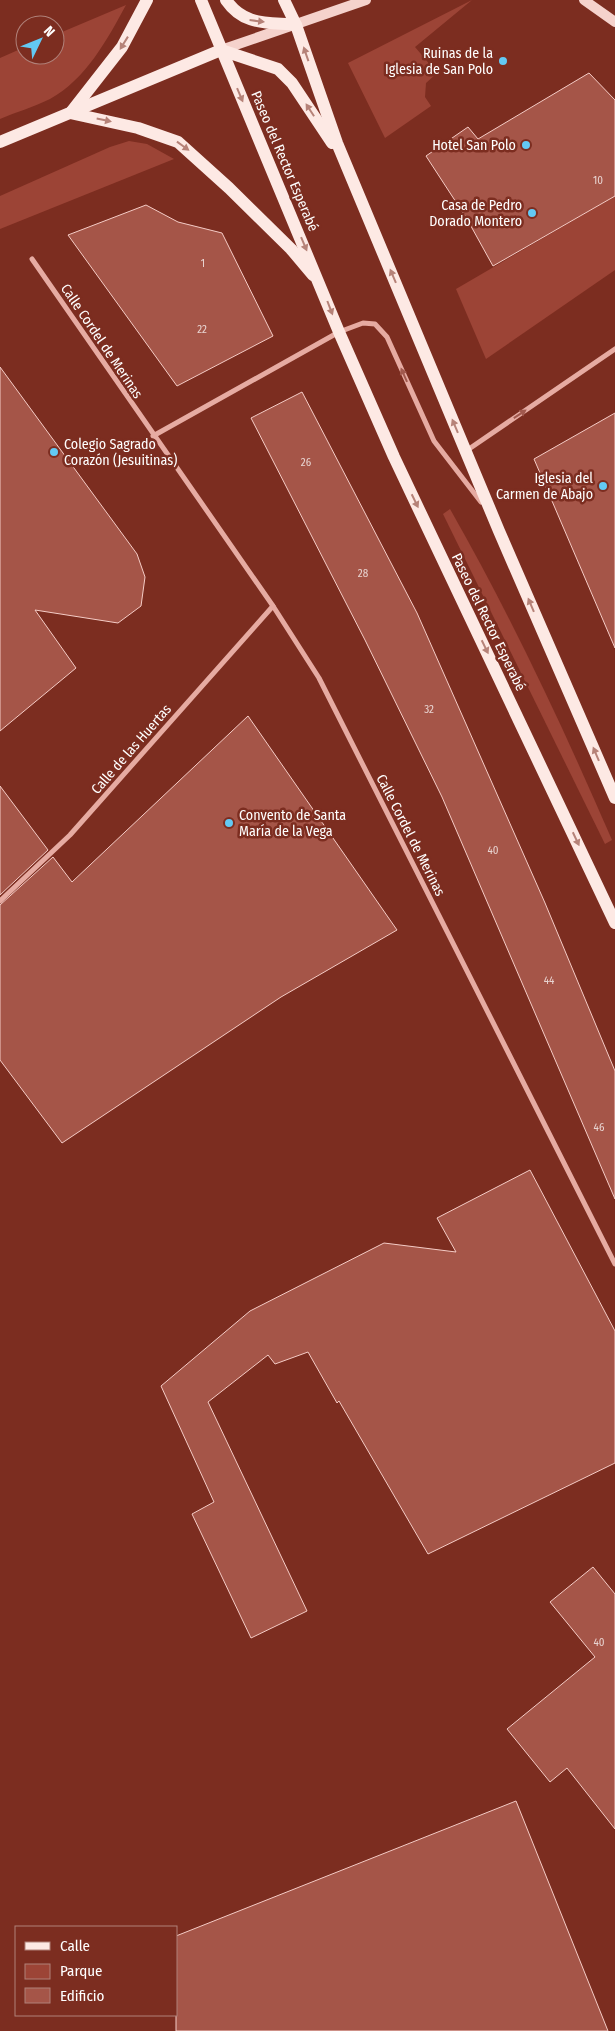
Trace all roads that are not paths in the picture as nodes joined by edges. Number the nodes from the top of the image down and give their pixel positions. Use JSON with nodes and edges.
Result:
{"nodes":[{"id":1,"x":147,"y":0,"type":"edge"},
{"id":2,"x":201,"y":0,"type":"edge"},
{"id":3,"x":226,"y":0,"type":"edge"},
{"id":4,"x":284,"y":0,"type":"edge"},
{"id":5,"x":366,"y":0,"type":"edge"},
{"id":6,"x":584,"y":0,"type":"edge"},
{"id":7,"x":615,"y":22,"type":"edge"},
{"id":8,"x":296,"y":25,"type":"junction"},
{"id":9,"x":221,"y":50,"type":"junction"},
{"id":10,"x":70,"y":113,"type":"junction"},
{"id":11,"x":0,"y":142,"type":"edge"},
{"id":12,"x":346,"y":165,"type":"junction"},
{"id":13,"x":32,"y":259,"type":"dead end"},
{"id":14,"x":321,"y":284,"type":"junction"},
{"id":15,"x":339,"y":332,"type":"junction"},
{"id":16,"x":615,"y":349,"type":"edge"},
{"id":17,"x":153,"y":436,"type":"junction"},
{"id":18,"x":466,"y":451,"type":"junction"},
{"id":19,"x":495,"y":519,"type":"junction"},
{"id":20,"x":273,"y":606,"type":"junction"},
{"id":21,"x":615,"y":798,"type":"edge"},
{"id":22,"x":0,"y":901,"type":"edge"},
{"id":23,"x":615,"y":923,"type":"edge"},
{"id":24,"x":615,"y":1264,"type":"edge"}],
"edges":[{"from":1,"to":10,"type":"main road","one_way":true},
{"from":2,"to":9,"type":"main road","name":"Paseo del Rector Esperabé"},
{"from":3,"to":8,"type":"main road","one_way":true},
{"from":4,"to":8,"type":"main road"},
{"from":5,"to":8,"type":"main road"},
{"from":6,"to":7,"type":"main road"},
{"from":8,"to":9,"type":"main road"},
{"from":12,"to":8,"type":"main road","one_way":true},
{"from":9,"to":10,"type":"main road"},
{"from":12,"to":9,"type":"main road","one_way":true},
{"from":9,"to":14,"type":"main road","name":"Paseo del Rector Esperabé","one_way":true},
{"from":10,"to":11,"type":"main road"},
{"from":10,"to":14,"type":"main road","name":"Paseo del Rector Esperabé","one_way":true},
{"from":18,"to":12,"type":"main road","one_way":true},
{"from":13,"to":17,"type":"street","name":"Calle Cordel de Merinas"},
{"from":14,"to":15,"type":"main road","name":"Paseo del Rector Esperabé","one_way":true},
{"from":15,"to":17,"type":"street"},
{"from":19,"to":15,"type":"street","one_way":true},
{"from":15,"to":23,"type":"main road","name":"Paseo del Rector Esperabé","one_way":true},
{"from":18,"to":16,"type":"street","one_way":true},
{"from":17,"to":20,"type":"street","name":"Calle Cordel de Merinas"},
{"from":18,"to":19,"type":"main road"},
{"from":21,"to":19,"type":"main road","one_way":true},
{"from":20,"to":22,"type":"street","name":"Calle de las Huertas"},
{"from":20,"to":24,"type":"street","name":"Calle Cordel de Merinas"}]}
